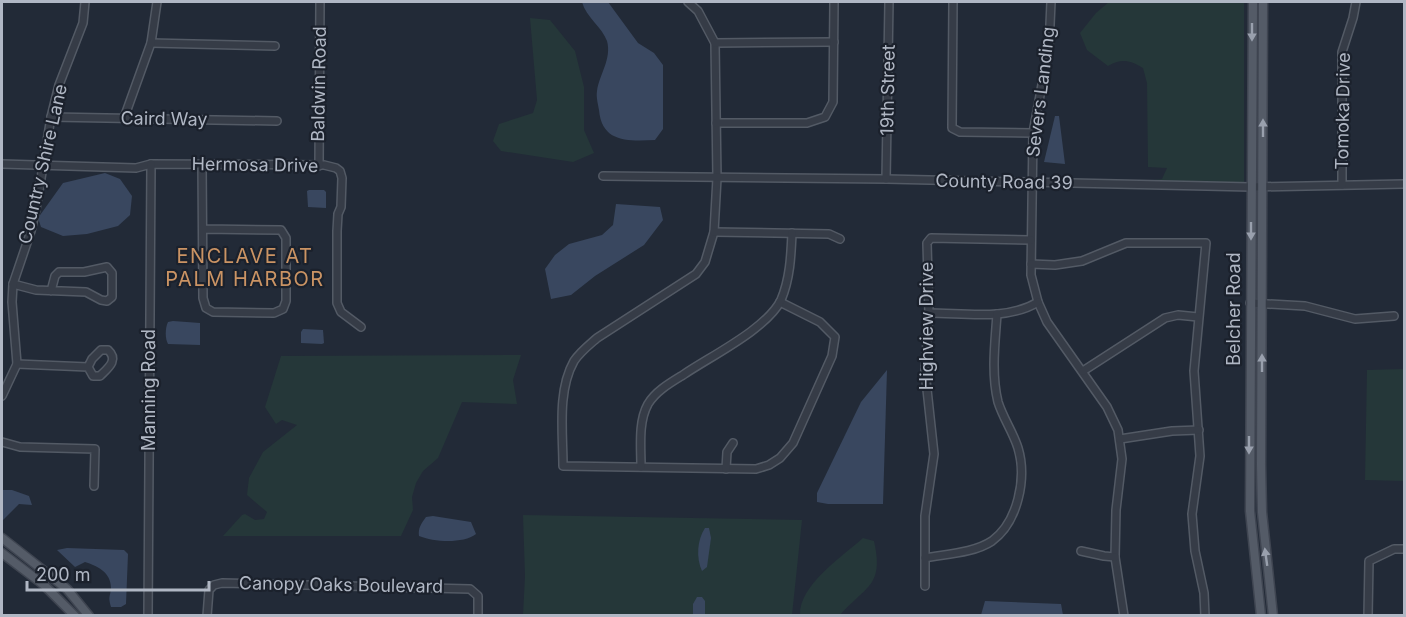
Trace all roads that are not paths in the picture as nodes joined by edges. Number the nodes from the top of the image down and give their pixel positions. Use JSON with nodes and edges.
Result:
{"nodes":[{"id":1,"x":85,"y":2,"type":"edge"},
{"id":2,"x":157,"y":2,"type":"edge"},
{"id":3,"x":320,"y":2,"type":"edge"},
{"id":4,"x":688,"y":2,"type":"edge"},
{"id":5,"x":834,"y":2,"type":"edge"},
{"id":6,"x":889,"y":2,"type":"edge"},
{"id":7,"x":953,"y":2,"type":"edge"},
{"id":8,"x":1051,"y":2,"type":"edge"},
{"id":9,"x":1252,"y":2,"type":"edge"},
{"id":10,"x":1263,"y":2,"type":"edge"},
{"id":11,"x":1356,"y":2,"type":"edge"},
{"id":12,"x":834,"y":42,"type":"junction"},
{"id":13,"x":151,"y":44,"type":"junction"},
{"id":14,"x":715,"y":44,"type":"junction"},
{"id":15,"x":275,"y":46,"type":"dead end"},
{"id":16,"x":51,"y":117,"type":"junction"},
{"id":17,"x":124,"y":118,"type":"junction"},
{"id":18,"x":277,"y":121,"type":"dead end"},
{"id":19,"x":716,"y":123,"type":"junction"},
{"id":20,"x":1034,"y":133,"type":"junction"},
{"id":21,"x":2,"y":164,"type":"edge"},
{"id":22,"x":151,"y":164,"type":"junction"},
{"id":23,"x":202,"y":164,"type":"junction"},
{"id":24,"x":42,"y":165,"type":"junction"},
{"id":25,"x":319,"y":166,"type":"junction"},
{"id":26,"x":603,"y":176,"type":"dead end"},
{"id":27,"x":717,"y":178,"type":"junction"},
{"id":28,"x":886,"y":179,"type":"junction"},
{"id":29,"x":1032,"y":183,"type":"junction"},
{"id":30,"x":1404,"y":184,"type":"edge"},
{"id":31,"x":1342,"y":185,"type":"junction"},
{"id":32,"x":1251,"y":187,"type":"junction"},
{"id":33,"x":1263,"y":187,"type":"junction"},
{"id":34,"x":204,"y":229,"type":"junction"},
{"id":35,"x":714,"y":232,"type":"junction"},
{"id":36,"x":792,"y":233,"type":"junction"},
{"id":37,"x":840,"y":239,"type":"dead end"},
{"id":38,"x":1031,"y":240,"type":"junction"},
{"id":39,"x":1031,"y":264,"type":"junction"},
{"id":40,"x":13,"y":284,"type":"junction"},
{"id":41,"x":51,"y":291,"type":"junction"},
{"id":42,"x":780,"y":302,"type":"junction"},
{"id":43,"x":1038,"y":302,"type":"junction"},
{"id":44,"x":1250,"y":303,"type":"junction"},
{"id":45,"x":1262,"y":303,"type":"junction"},
{"id":46,"x":929,"y":313,"type":"junction"},
{"id":47,"x":997,"y":314,"type":"junction"},
{"id":48,"x":1394,"y":316,"type":"dead end"},
{"id":49,"x":1198,"y":317,"type":"junction"},
{"id":50,"x":361,"y":327,"type":"dead end"},
{"id":51,"x":17,"y":364,"type":"junction"},
{"id":52,"x":88,"y":367,"type":"dead end"},
{"id":53,"x":1083,"y":371,"type":"junction"},
{"id":54,"x":2,"y":396,"type":"edge"},
{"id":55,"x":1199,"y":430,"type":"junction"},
{"id":56,"x":1120,"y":439,"type":"junction"},
{"id":57,"x":2,"y":442,"type":"edge"},
{"id":58,"x":732,"y":443,"type":"dead end"},
{"id":59,"x":641,"y":467,"type":"junction"},
{"id":60,"x":726,"y":469,"type":"junction"},
{"id":61,"x":94,"y":486,"type":"dead end"},
{"id":62,"x":2,"y":538,"type":"edge"},
{"id":63,"x":1404,"y":549,"type":"edge"},
{"id":64,"x":1081,"y":551,"type":"dead end"},
{"id":65,"x":2,"y":553,"type":"edge"},
{"id":66,"x":1115,"y":557,"type":"junction"},
{"id":67,"x":925,"y":558,"type":"junction"},
{"id":68,"x":925,"y":586,"type":"dead end"},
{"id":69,"x":75,"y":615,"type":"edge"},
{"id":70,"x":88,"y":615,"type":"edge"},
{"id":71,"x":148,"y":615,"type":"edge"},
{"id":72,"x":207,"y":615,"type":"edge"},
{"id":73,"x":478,"y":615,"type":"edge"},
{"id":74,"x":1124,"y":615,"type":"edge"},
{"id":75,"x":1205,"y":615,"type":"edge"},
{"id":76,"x":1262,"y":615,"type":"edge"},
{"id":77,"x":1273,"y":615,"type":"edge"},
{"id":78,"x":1368,"y":615,"type":"edge"}],
"edges":[{"from":1,"to":16,"type":"street","name":"Country Shire Lane"},
{"from":2,"to":13,"type":"street"},
{"from":3,"to":25,"type":"street","name":"Baldwin Road"},
{"from":4,"to":14,"type":"street"},
{"from":5,"to":12,"type":"street"},
{"from":6,"to":28,"type":"street","name":"19th Street"},
{"from":7,"to":20,"type":"street"},
{"from":8,"to":20,"type":"street","name":"Severs Landing"},
{"from":9,"to":32,"type":"main road","name":"Belcher Road","one_way":true},
{"from":33,"to":10,"type":"main road","name":"Belcher Road","one_way":true},
{"from":11,"to":31,"type":"street","name":"Tomoka Drive"},
{"from":12,"to":14,"type":"street"},
{"from":12,"to":19,"type":"street"},
{"from":13,"to":15,"type":"street"},
{"from":13,"to":17,"type":"street"},
{"from":14,"to":19,"type":"street"},
{"from":16,"to":17,"type":"street","name":"Caird Way"},
{"from":16,"to":24,"type":"street","name":"Country Shire Lane"},
{"from":17,"to":18,"type":"street","name":"Caird Way"},
{"from":19,"to":27,"type":"street"},
{"from":20,"to":29,"type":"street","name":"Severs Landing"},
{"from":21,"to":24,"type":"street","name":"Hermosa Drive"},
{"from":22,"to":23,"type":"street","name":"Hermosa Drive"},
{"from":22,"to":24,"type":"street","name":"Hermosa Drive"},
{"from":22,"to":71,"type":"street","name":"Manning Road"},
{"from":23,"to":25,"type":"street","name":"Hermosa Drive"},
{"from":23,"to":34,"type":"street"},
{"from":24,"to":40,"type":"street","name":"Country Shire Lane"},
{"from":25,"to":50,"type":"street","name":"Hermosa Drive"},
{"from":26,"to":27,"type":"street","name":"County Road 39"},
{"from":27,"to":28,"type":"street","name":"County Road 39"},
{"from":27,"to":35,"type":"street"},
{"from":28,"to":29,"type":"street","name":"County Road 39"},
{"from":29,"to":32,"type":"street","name":"County Road 39"},
{"from":29,"to":38,"type":"street","name":"Severs Landing"},
{"from":30,"to":31,"type":"street","name":"County Road 39"},
{"from":31,"to":33,"type":"street","name":"County Road 39"},
{"from":32,"to":33,"type":"street","name":"County Road 39"},
{"from":32,"to":44,"type":"main road","name":"Belcher Road","one_way":true},
{"from":33,"to":45,"type":"main road","name":"Belcher Road"},
{"from":34,"to":34,"type":"street"},
{"from":35,"to":36,"type":"street"},
{"from":35,"to":59,"type":"street"},
{"from":36,"to":37,"type":"street"},
{"from":36,"to":42,"type":"street"},
{"from":38,"to":39,"type":"street","name":"Severs Landing"},
{"from":38,"to":46,"type":"street","name":"Highview Drive"},
{"from":39,"to":43,"type":"street","name":"Severs Landing"},
{"from":39,"to":49,"type":"street"},
{"from":40,"to":41,"type":"street"},
{"from":40,"to":51,"type":"street","name":"Country Shire Lane"},
{"from":41,"to":41,"type":"street"},
{"from":42,"to":59,"type":"street"},
{"from":42,"to":60,"type":"street"},
{"from":43,"to":47,"type":"street"},
{"from":43,"to":53,"type":"street","name":"Severs Landing"},
{"from":44,"to":45,"type":"street"},
{"from":44,"to":76,"type":"main road","name":"Belcher Road","one_way":true},
{"from":45,"to":48,"type":"street"},
{"from":77,"to":45,"type":"main road","name":"Belcher Road","one_way":true},
{"from":46,"to":47,"type":"street"},
{"from":46,"to":67,"type":"street","name":"Highview Drive"},
{"from":47,"to":67,"type":"street"},
{"from":49,"to":53,"type":"street"},
{"from":49,"to":55,"type":"street"},
{"from":51,"to":52,"type":"street"},
{"from":51,"to":54,"type":"street","name":"Country Shire Lane"},
{"from":53,"to":56,"type":"street","name":"Severs Landing"},
{"from":55,"to":56,"type":"street"},
{"from":55,"to":75,"type":"street"},
{"from":56,"to":66,"type":"street","name":"Severs Landing"},
{"from":57,"to":61,"type":"street"},
{"from":58,"to":60,"type":"street"},
{"from":59,"to":60,"type":"street"},
{"from":62,"to":70,"type":"main road"},
{"from":63,"to":78,"type":"street"},
{"from":64,"to":66,"type":"street"},
{"from":65,"to":69,"type":"main road"},
{"from":66,"to":74,"type":"street","name":"Severs Landing"},
{"from":67,"to":68,"type":"street","name":"Highview Drive"},
{"from":72,"to":73,"type":"street","name":"Canopy Oaks Boulevard"}]}
